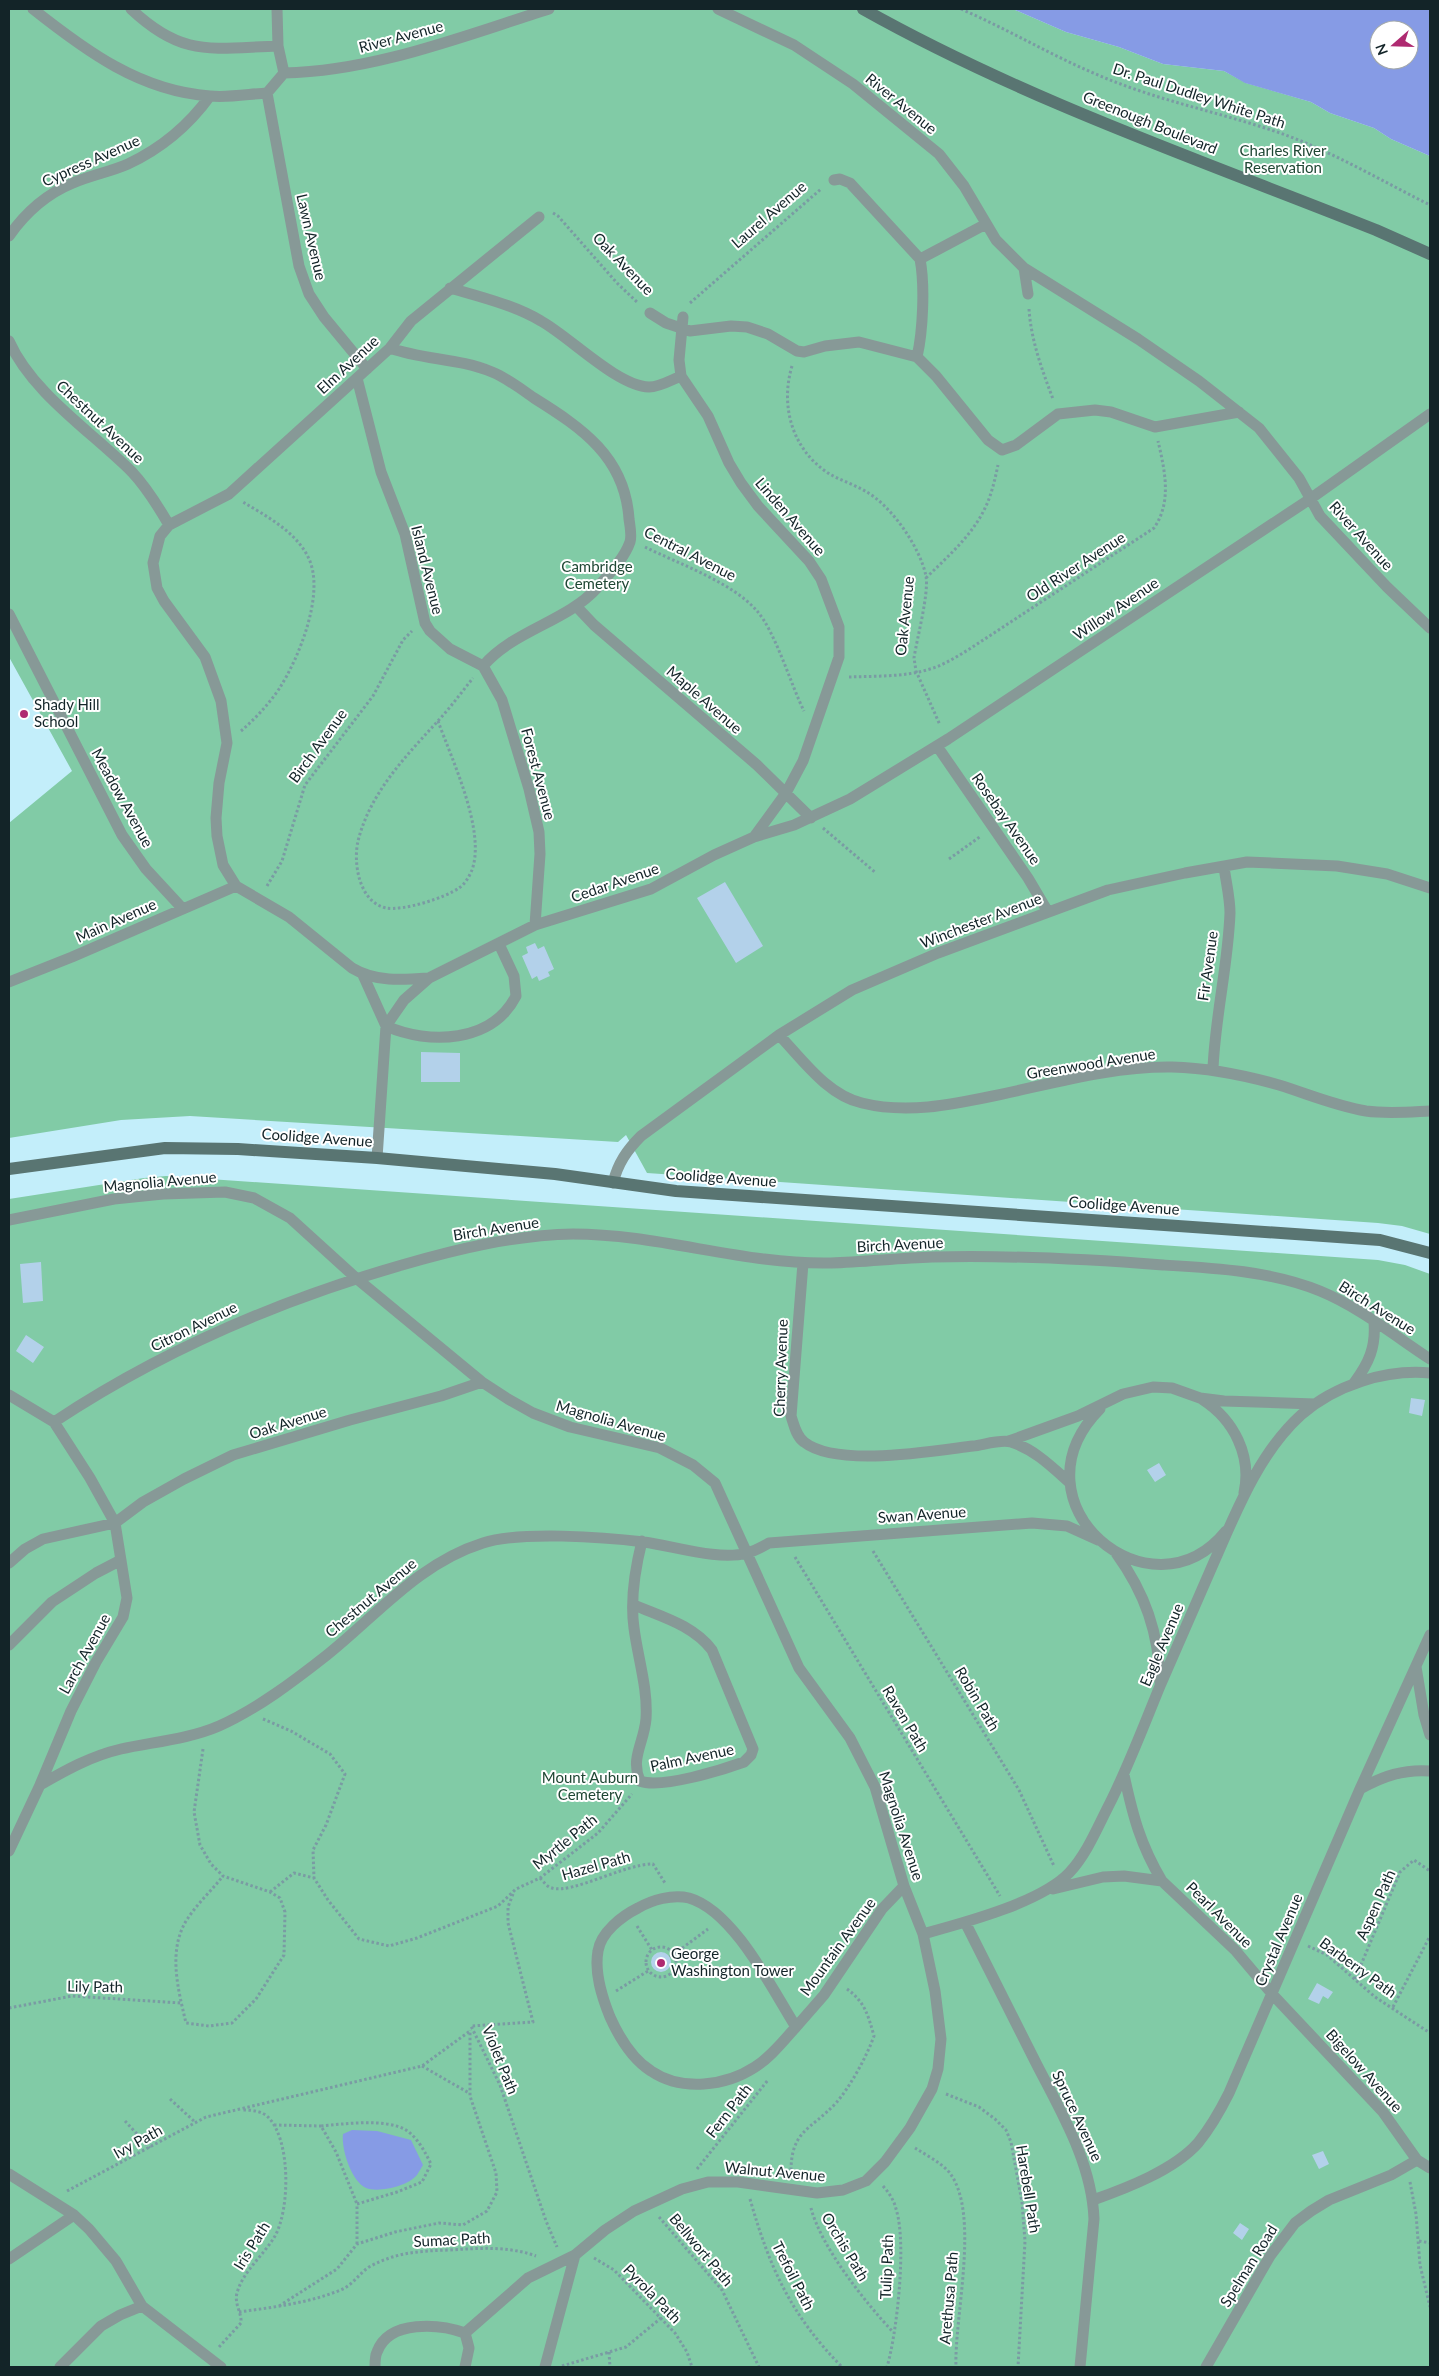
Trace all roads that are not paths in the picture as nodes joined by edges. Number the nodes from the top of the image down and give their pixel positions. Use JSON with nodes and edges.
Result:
{"nodes":[{"id":1,"x":33,"y":9,"type":"edge"},
{"id":2,"x":131,"y":9,"type":"edge"},
{"id":3,"x":277,"y":9,"type":"edge"},
{"id":4,"x":549,"y":9,"type":"edge"},
{"id":5,"x":718,"y":9,"type":"edge"},
{"id":6,"x":863,"y":9,"type":"edge"},
{"id":7,"x":278,"y":46,"type":"junction"},
{"id":8,"x":284,"y":73,"type":"junction"},
{"id":9,"x":267,"y":93,"type":"junction"},
{"id":10,"x":210,"y":96,"type":"junction"},
{"id":11,"x":834,"y":180,"type":"road end"},
{"id":12,"x":539,"y":217,"type":"road end"},
{"id":13,"x":986,"y":224,"type":"junction"},
{"id":14,"x":9,"y":236,"type":"edge"},
{"id":15,"x":1430,"y":254,"type":"edge"},
{"id":16,"x":920,"y":259,"type":"junction"},
{"id":17,"x":1024,"y":268,"type":"junction"},
{"id":18,"x":450,"y":288,"type":"junction"},
{"id":19,"x":1028,"y":294,"type":"road end"},
{"id":20,"x":650,"y":313,"type":"road end"},
{"id":21,"x":683,"y":317,"type":"road end"},
{"id":22,"x":681,"y":329,"type":"junction"},
{"id":23,"x":9,"y":341,"type":"edge"},
{"id":24,"x":390,"y":348,"type":"junction"},
{"id":25,"x":917,"y":357,"type":"junction"},
{"id":26,"x":367,"y":369,"type":"junction"},
{"id":27,"x":681,"y":376,"type":"junction"},
{"id":28,"x":357,"y":378,"type":"junction"},
{"id":29,"x":1239,"y":412,"type":"junction"},
{"id":30,"x":1430,"y":414,"type":"edge"},
{"id":31,"x":1310,"y":498,"type":"junction"},
{"id":32,"x":169,"y":525,"type":"junction"},
{"id":33,"x":576,"y":606,"type":"junction"},
{"id":34,"x":9,"y":614,"type":"edge"},
{"id":35,"x":1430,"y":628,"type":"edge"},
{"id":36,"x":483,"y":666,"type":"junction"},
{"id":37,"x":938,"y":746,"type":"junction"},
{"id":38,"x":786,"y":792,"type":"junction"},
{"id":39,"x":811,"y":818,"type":"junction"},
{"id":40,"x":754,"y":837,"type":"junction"},
{"id":41,"x":1224,"y":867,"type":"junction"},
{"id":42,"x":236,"y":886,"type":"junction"},
{"id":43,"x":1430,"y":888,"type":"edge"},
{"id":44,"x":182,"y":908,"type":"junction"},
{"id":45,"x":1048,"y":912,"type":"junction"},
{"id":46,"x":535,"y":925,"type":"junction"},
{"id":47,"x":500,"y":944,"type":"junction"},
{"id":48,"x":363,"y":975,"type":"junction"},
{"id":49,"x":429,"y":978,"type":"junction"},
{"id":50,"x":9,"y":982,"type":"edge"},
{"id":51,"x":386,"y":1026,"type":"junction"},
{"id":52,"x":779,"y":1035,"type":"junction"},
{"id":53,"x":1213,"y":1070,"type":"junction"},
{"id":54,"x":1430,"y":1111,"type":"edge"},
{"id":55,"x":377,"y":1158,"type":"junction"},
{"id":56,"x":9,"y":1169,"type":"edge"},
{"id":57,"x":613,"y":1183,"type":"junction"},
{"id":58,"x":9,"y":1220,"type":"edge"},
{"id":59,"x":1430,"y":1253,"type":"edge"},
{"id":60,"x":803,"y":1263,"type":"junction"},
{"id":61,"x":356,"y":1278,"type":"junction"},
{"id":62,"x":1374,"y":1322,"type":"junction"},
{"id":63,"x":1430,"y":1359,"type":"edge"},
{"id":64,"x":1430,"y":1374,"type":"edge"},
{"id":65,"x":482,"y":1382,"type":"junction"},
{"id":66,"x":1354,"y":1384,"type":"junction"},
{"id":67,"x":9,"y":1395,"type":"edge"},
{"id":68,"x":1200,"y":1398,"type":"junction"},
{"id":69,"x":1109,"y":1402,"type":"junction"},
{"id":70,"x":1315,"y":1404,"type":"junction"},
{"id":71,"x":54,"y":1422,"type":"junction"},
{"id":72,"x":1009,"y":1441,"type":"junction"},
{"id":73,"x":1070,"y":1483,"type":"junction"},
{"id":74,"x":1239,"y":1509,"type":"junction"},
{"id":75,"x":115,"y":1523,"type":"junction"},
{"id":76,"x":1231,"y":1524,"type":"junction"},
{"id":77,"x":1098,"y":1540,"type":"junction"},
{"id":78,"x":642,"y":1542,"type":"junction"},
{"id":79,"x":1116,"y":1553,"type":"junction"},
{"id":80,"x":747,"y":1554,"type":"junction"},
{"id":81,"x":122,"y":1560,"type":"junction"},
{"id":82,"x":9,"y":1563,"type":"edge"},
{"id":83,"x":634,"y":1605,"type":"junction"},
{"id":84,"x":1430,"y":1635,"type":"edge"},
{"id":85,"x":9,"y":1645,"type":"edge"},
{"id":86,"x":1416,"y":1667,"type":"junction"},
{"id":87,"x":1160,"y":1686,"type":"junction"},
{"id":88,"x":1430,"y":1735,"type":"edge"},
{"id":89,"x":1430,"y":1771,"type":"edge"},
{"id":90,"x":1124,"y":1775,"type":"junction"},
{"id":91,"x":40,"y":1785,"type":"junction"},
{"id":92,"x":1360,"y":1789,"type":"junction"},
{"id":93,"x":19,"y":1827,"type":"junction"},
{"id":94,"x":9,"y":1835,"type":"edge"},
{"id":95,"x":9,"y":1851,"type":"edge"},
{"id":96,"x":1162,"y":1880,"type":"junction"},
{"id":97,"x":904,"y":1886,"type":"junction"},
{"id":98,"x":1045,"y":1891,"type":"junction"},
{"id":99,"x":965,"y":1922,"type":"junction"},
{"id":100,"x":923,"y":1934,"type":"junction"},
{"id":101,"x":1273,"y":1995,"type":"junction"},
{"id":102,"x":796,"y":2027,"type":"junction"},
{"id":103,"x":1417,"y":2160,"type":"junction"},
{"id":104,"x":1430,"y":2168,"type":"edge"},
{"id":105,"x":9,"y":2174,"type":"edge"},
{"id":106,"x":1093,"y":2200,"type":"junction"},
{"id":107,"x":74,"y":2215,"type":"junction"},
{"id":108,"x":578,"y":2252,"type":"junction"},
{"id":109,"x":9,"y":2259,"type":"edge"},
{"id":110,"x":142,"y":2306,"type":"junction"},
{"id":111,"x":465,"y":2333,"type":"junction"},
{"id":112,"x":213,"y":2363,"type":"edge"},
{"id":113,"x":60,"y":2367,"type":"edge"},
{"id":114,"x":375,"y":2367,"type":"edge"},
{"id":115,"x":465,"y":2367,"type":"edge"},
{"id":116,"x":545,"y":2367,"type":"edge"},
{"id":117,"x":1080,"y":2367,"type":"edge"},
{"id":118,"x":1206,"y":2367,"type":"edge"}],
"edges":[{"from":1,"to":10,"type":"lane"},
{"from":2,"to":7,"type":"lane"},
{"from":3,"to":7,"type":"lane"},
{"from":4,"to":8,"type":"lane","name":"River Avenue"},
{"from":5,"to":13,"type":"lane","name":"River Avenue"},
{"from":6,"to":15,"type":"street","name":"Greenough Boulevard"},
{"from":7,"to":8,"type":"lane"},
{"from":8,"to":9,"type":"lane"},
{"from":9,"to":10,"type":"lane"},
{"from":9,"to":26,"type":"lane","name":"Lawn Avenue"},
{"from":10,"to":14,"type":"lane","name":"Cypress Avenue"},
{"from":11,"to":16,"type":"lane"},
{"from":12,"to":18,"type":"lane","name":"Elm Avenue"},
{"from":13,"to":16,"type":"lane"},
{"from":13,"to":17,"type":"lane","name":"River Avenue"},
{"from":16,"to":25,"type":"lane"},
{"from":17,"to":19,"type":"lane"},
{"from":17,"to":29,"type":"lane","name":"River Avenue"},
{"from":18,"to":24,"type":"lane","name":"Elm Avenue"},
{"from":18,"to":27,"type":"lane"},
{"from":20,"to":22,"type":"lane","name":"Oak Avenue"},
{"from":21,"to":22,"type":"lane"},
{"from":22,"to":25,"type":"lane","name":"Oak Avenue"},
{"from":22,"to":27,"type":"lane"},
{"from":23,"to":32,"type":"lane","name":"Chestnut Avenue"},
{"from":24,"to":26,"type":"lane","name":"Elm Avenue"},
{"from":24,"to":33,"type":"lane","name":"Central Avenue"},
{"from":25,"to":29,"type":"lane"},
{"from":26,"to":28,"type":"lane","name":"Elm Avenue"},
{"from":27,"to":38,"type":"lane","name":"Linden Avenue"},
{"from":28,"to":32,"type":"lane","name":"Elm Avenue"},
{"from":28,"to":36,"type":"lane","name":"Island Avenue"},
{"from":29,"to":31,"type":"lane","name":"River Avenue"},
{"from":30,"to":31,"type":"lane","name":"Willow Avenue"},
{"from":31,"to":35,"type":"lane","name":"River Avenue"},
{"from":31,"to":37,"type":"lane","name":"Willow Avenue"},
{"from":32,"to":42,"type":"lane"},
{"from":33,"to":36,"type":"lane"},
{"from":33,"to":38,"type":"lane","name":"Maple Avenue"},
{"from":34,"to":44,"type":"lane","name":"Meadow Avenue"},
{"from":36,"to":46,"type":"lane","name":"Forest Avenue"},
{"from":37,"to":39,"type":"lane","name":"Willow Avenue"},
{"from":37,"to":45,"type":"lane","name":"Rosebay Avenue"},
{"from":38,"to":39,"type":"lane","name":"Maple Avenue"},
{"from":38,"to":40,"type":"lane","name":"Linden Avenue"},
{"from":39,"to":40,"type":"lane","name":"Cedar Avenue"},
{"from":40,"to":46,"type":"lane","name":"Cedar Avenue"},
{"from":41,"to":43,"type":"lane","name":"Winchester Avenue"},
{"from":41,"to":45,"type":"lane","name":"Winchester Avenue"},
{"from":41,"to":53,"type":"lane","name":"Fir Avenue"},
{"from":42,"to":44,"type":"lane","name":"Main Avenue"},
{"from":42,"to":48,"type":"lane"},
{"from":44,"to":50,"type":"lane","name":"Main Avenue"},
{"from":45,"to":52,"type":"lane","name":"Winchester Avenue"},
{"from":46,"to":47,"type":"lane","name":"Cedar Avenue"},
{"from":47,"to":49,"type":"lane","name":"Cedar Avenue"},
{"from":47,"to":51,"type":"lane"},
{"from":48,"to":49,"type":"lane"},
{"from":48,"to":51,"type":"lane"},
{"from":49,"to":51,"type":"lane"},
{"from":51,"to":55,"type":"lane"},
{"from":52,"to":53,"type":"lane","name":"Greenwood Avenue"},
{"from":52,"to":57,"type":"lane","name":"Winchester Avenue"},
{"from":53,"to":54,"type":"lane","name":"Greenwood Avenue"},
{"from":55,"to":56,"type":"street","name":"Coolidge Avenue"},
{"from":55,"to":57,"type":"street","name":"Coolidge Avenue"},
{"from":57,"to":59,"type":"street","name":"Coolidge Avenue"},
{"from":58,"to":61,"type":"lane","name":"Magnolia Avenue"},
{"from":60,"to":61,"type":"lane","name":"Birch Avenue"},
{"from":60,"to":62,"type":"lane","name":"Birch Avenue"},
{"from":60,"to":72,"type":"lane","name":"Cherry Avenue"},
{"from":61,"to":65,"type":"lane","name":"Magnolia Avenue"},
{"from":61,"to":71,"type":"lane","name":"Citron Avenue"},
{"from":62,"to":63,"type":"lane","name":"Birch Avenue"},
{"from":62,"to":66,"type":"lane"},
{"from":64,"to":66,"type":"lane","name":"Eagle Avenue"},
{"from":65,"to":75,"type":"lane","name":"Oak Avenue"},
{"from":65,"to":80,"type":"lane","name":"Magnolia Avenue"},
{"from":66,"to":70,"type":"lane","name":"Eagle Avenue"},
{"from":67,"to":71,"type":"lane","name":"Larch Avenue"},
{"from":68,"to":69,"type":"lane","name":"Cherry Avenue"},
{"from":68,"to":70,"type":"lane","name":"Cherry Avenue"},
{"from":68,"to":74,"type":"lane"},
{"from":69,"to":72,"type":"lane","name":"Cherry Avenue"},
{"from":69,"to":73,"type":"lane"},
{"from":70,"to":74,"type":"lane","name":"Eagle Avenue"},
{"from":71,"to":75,"type":"lane","name":"Larch Avenue"},
{"from":72,"to":73,"type":"lane"},
{"from":73,"to":77,"type":"lane"},
{"from":74,"to":76,"type":"lane","name":"Eagle Avenue"},
{"from":75,"to":81,"type":"lane","name":"Larch Avenue"},
{"from":75,"to":82,"type":"lane"},
{"from":76,"to":79,"type":"lane"},
{"from":76,"to":87,"type":"lane","name":"Eagle Avenue"},
{"from":77,"to":79,"type":"lane"},
{"from":77,"to":80,"type":"lane","name":"Swan Avenue"},
{"from":78,"to":80,"type":"lane","name":"Chestnut Avenue"},
{"from":78,"to":83,"type":"lane","name":"Palm Avenue"},
{"from":78,"to":91,"type":"lane","name":"Chestnut Avenue"},
{"from":79,"to":87,"type":"lane"},
{"from":80,"to":97,"type":"lane","name":"Magnolia Avenue"},
{"from":81,"to":85,"type":"lane"},
{"from":81,"to":91,"type":"lane","name":"Larch Avenue"},
{"from":83,"to":83,"type":"lane","name":"Palm Avenue"},
{"from":84,"to":86,"type":"lane","name":"Crystal Avenue"},
{"from":86,"to":88,"type":"lane"},
{"from":86,"to":92,"type":"lane","name":"Crystal Avenue"},
{"from":87,"to":90,"type":"lane","name":"Eagle Avenue"},
{"from":89,"to":92,"type":"lane"},
{"from":90,"to":96,"type":"lane","name":"Pearl Avenue"},
{"from":90,"to":98,"type":"lane","name":"Eagle Avenue"},
{"from":91,"to":93,"type":"lane","name":"Larch Avenue"},
{"from":92,"to":101,"type":"lane","name":"Crystal Avenue"},
{"from":93,"to":94,"type":"lane"},
{"from":93,"to":95,"type":"lane","name":"Larch Avenue"},
{"from":96,"to":98,"type":"lane","name":"Pearl Avenue"},
{"from":96,"to":101,"type":"lane","name":"Pearl Avenue"},
{"from":97,"to":100,"type":"lane","name":"Magnolia Avenue"},
{"from":97,"to":102,"type":"lane","name":"Mountain Avenue"},
{"from":98,"to":99,"type":"lane","name":"Eagle Avenue"},
{"from":99,"to":100,"type":"lane","name":"Eagle Avenue"},
{"from":99,"to":106,"type":"lane","name":"Spruce Avenue"},
{"from":100,"to":108,"type":"lane","name":"Walnut Avenue"},
{"from":101,"to":103,"type":"lane","name":"Bigelow Avenue"},
{"from":101,"to":106,"type":"lane","name":"Crystal Avenue"},
{"from":102,"to":102,"type":"lane","name":"Mountain Avenue"},
{"from":103,"to":104,"type":"lane","name":"Bigelow Avenue"},
{"from":103,"to":118,"type":"lane","name":"Spelman Road"},
{"from":105,"to":107,"type":"lane"},
{"from":106,"to":117,"type":"lane","name":"Spruce Avenue"},
{"from":107,"to":109,"type":"lane"},
{"from":107,"to":110,"type":"lane"},
{"from":108,"to":111,"type":"lane"},
{"from":108,"to":116,"type":"lane"},
{"from":110,"to":112,"type":"lane"},
{"from":110,"to":113,"type":"lane"},
{"from":111,"to":114,"type":"lane"},
{"from":111,"to":115,"type":"lane"}]}
